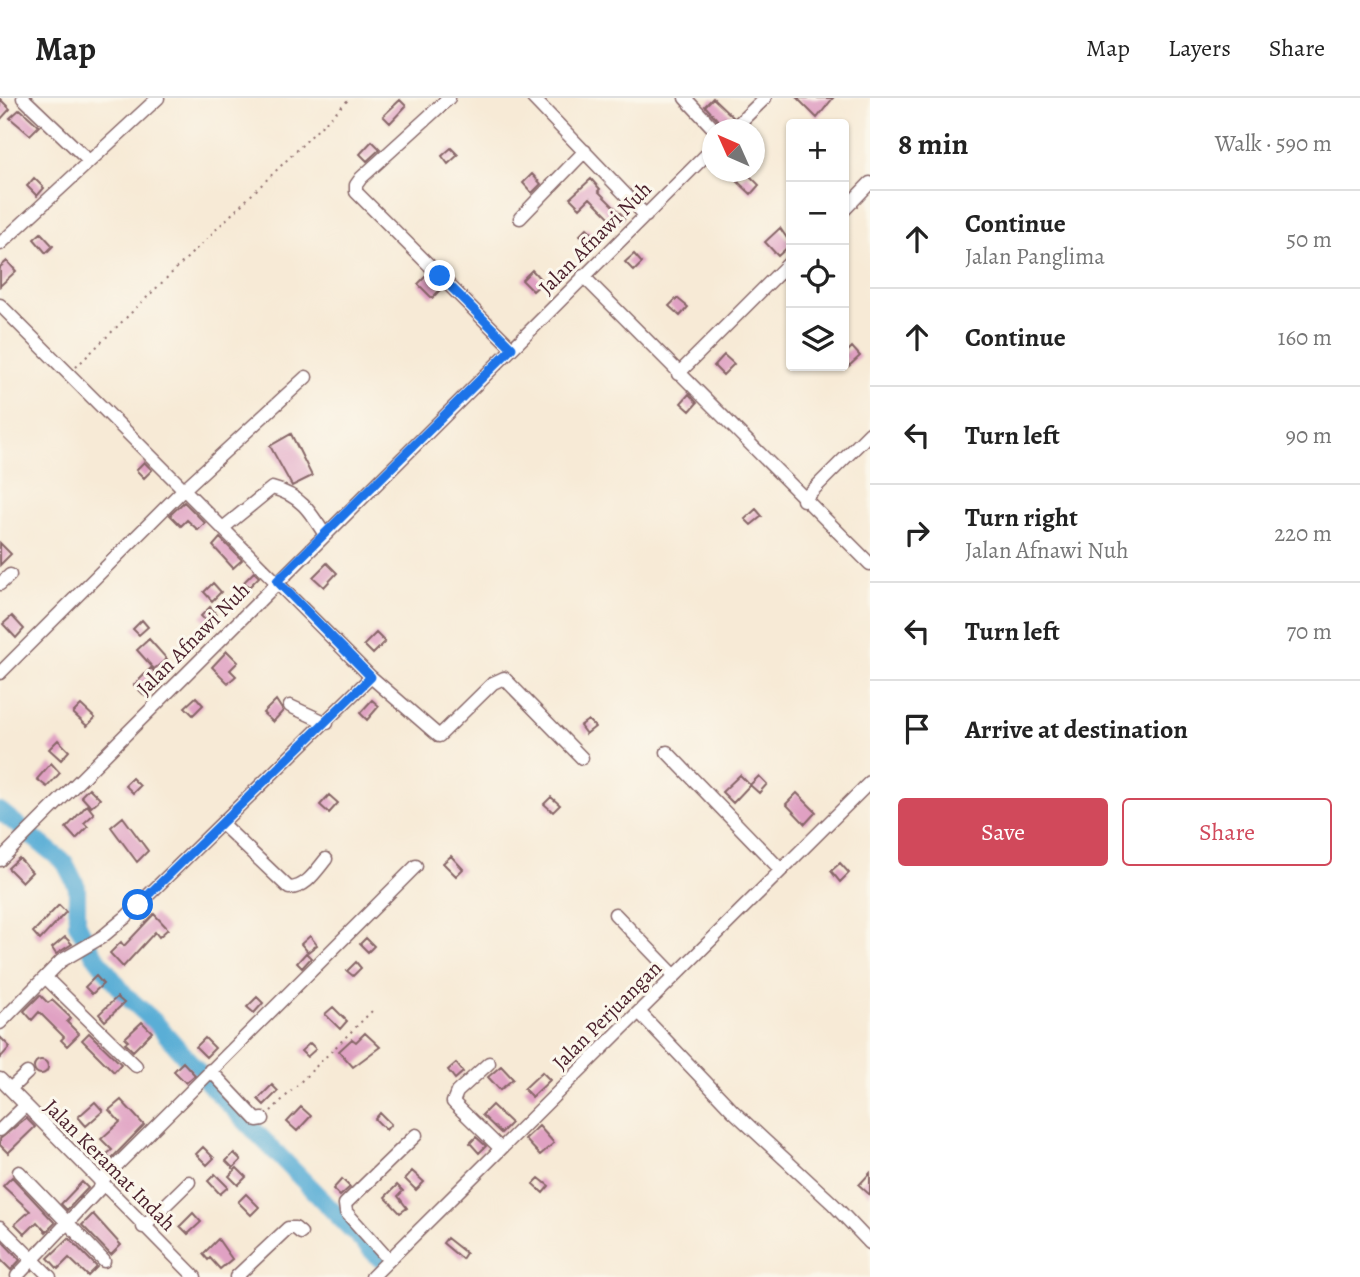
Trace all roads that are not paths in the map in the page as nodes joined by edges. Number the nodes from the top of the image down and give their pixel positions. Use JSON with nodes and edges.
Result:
{"nodes":[{"id":1,"x":23,"y":98,"type":"edge"},
{"id":2,"x":158,"y":98,"type":"edge"},
{"id":3,"x":449,"y":98,"type":"edge"},
{"id":4,"x":533,"y":98,"type":"edge"},
{"id":5,"x":685,"y":98,"type":"edge"},
{"id":6,"x":765,"y":98,"type":"edge"},
{"id":7,"x":705,"y":119,"type":"edge"},
{"id":8,"x":743,"y":119,"type":"edge"},
{"id":9,"x":585,"y":151,"type":"junction"},
{"id":10,"x":702,"y":159,"type":"edge"},
{"id":11,"x":89,"y":161,"type":"junction"},
{"id":12,"x":870,"y":183,"type":"edge"},
{"id":13,"x":849,"y":205,"type":"edge"},
{"id":14,"x":646,"y":216,"type":"junction"},
{"id":15,"x":520,"y":218,"type":"dead end"},
{"id":16,"x":0,"y":244,"type":"edge"},
{"id":17,"x":786,"y":266,"type":"edge"},
{"id":18,"x":583,"y":276,"type":"junction"},
{"id":19,"x":0,"y":305,"type":"edge"},
{"id":20,"x":512,"y":348,"type":"junction"},
{"id":21,"x":678,"y":374,"type":"junction"},
{"id":22,"x":306,"y":377,"type":"dead end"},
{"id":23,"x":870,"y":433,"type":"edge"},
{"id":24,"x":183,"y":490,"type":"junction"},
{"id":25,"x":803,"y":500,"type":"junction"},
{"id":26,"x":223,"y":528,"type":"junction"},
{"id":27,"x":325,"y":535,"type":"junction"},
{"id":28,"x":870,"y":564,"type":"edge"},
{"id":29,"x":10,"y":575,"type":"dead end"},
{"id":30,"x":277,"y":581,"type":"junction"},
{"id":31,"x":0,"y":584,"type":"edge"},
{"id":32,"x":0,"y":673,"type":"edge"},
{"id":33,"x":371,"y":677,"type":"junction"},
{"id":34,"x":290,"y":706,"type":"dead end"},
{"id":35,"x":327,"y":723,"type":"junction"},
{"id":36,"x":667,"y":752,"type":"dead end"},
{"id":37,"x":582,"y":758,"type":"dead end"},
{"id":38,"x":870,"y":782,"type":"edge"},
{"id":39,"x":222,"y":824,"type":"junction"},
{"id":40,"x":326,"y":859,"type":"dead end"},
{"id":41,"x":0,"y":860,"type":"edge"},
{"id":42,"x":416,"y":866,"type":"dead end"},
{"id":43,"x":780,"y":869,"type":"junction"},
{"id":44,"x":615,"y":914,"type":"dead end"},
{"id":45,"x":674,"y":975,"type":"junction"},
{"id":46,"x":46,"y":978,"type":"junction"},
{"id":47,"x":639,"y":1012,"type":"junction"},
{"id":48,"x":0,"y":1023,"type":"edge"},
{"id":49,"x":489,"y":1063,"type":"dead end"},
{"id":50,"x":136,"y":1066,"type":"dead end"},
{"id":51,"x":27,"y":1073,"type":"dead end"},
{"id":52,"x":206,"y":1075,"type":"junction"},
{"id":53,"x":0,"y":1079,"type":"edge"},
{"id":54,"x":10,"y":1090,"type":"junction"},
{"id":55,"x":25,"y":1106,"type":"junction"},
{"id":56,"x":263,"y":1119,"type":"road end"},
{"id":57,"x":0,"y":1130,"type":"edge"},
{"id":58,"x":416,"y":1135,"type":"dead end"},
{"id":59,"x":500,"y":1148,"type":"junction"},
{"id":60,"x":19,"y":1172,"type":"dead end"},
{"id":61,"x":190,"y":1182,"type":"dead end"},
{"id":62,"x":102,"y":1184,"type":"junction"},
{"id":63,"x":67,"y":1224,"type":"junction"},
{"id":64,"x":0,"y":1227,"type":"edge"},
{"id":65,"x":143,"y":1227,"type":"junction"},
{"id":66,"x":301,"y":1233,"type":"dead end"},
{"id":67,"x":870,"y":1243,"type":"edge"},
{"id":68,"x":32,"y":1259,"type":"junction"},
{"id":69,"x":389,"y":1260,"type":"junction"},
{"id":70,"x":104,"y":1261,"type":"dead end"},
{"id":71,"x":16,"y":1276,"type":"edge"},
{"id":72,"x":50,"y":1277,"type":"edge"},
{"id":73,"x":195,"y":1277,"type":"edge"},
{"id":74,"x":236,"y":1277,"type":"edge"},
{"id":75,"x":372,"y":1277,"type":"edge"}],
"edges":[{"from":1,"to":11,"type":"street"},
{"from":2,"to":11,"type":"street"},
{"from":3,"to":20,"type":"street"},
{"from":4,"to":9,"type":"street"},
{"from":5,"to":7,"type":"street"},
{"from":6,"to":8,"type":"street"},
{"from":9,"to":14,"type":"street"},
{"from":9,"to":15,"type":"street"},
{"from":10,"to":14,"type":"street","name":"Jalan Afnawi Nuh"},
{"from":11,"to":16,"type":"street"},
{"from":12,"to":13,"type":"street"},
{"from":14,"to":18,"type":"street","name":"Jalan Afnawi Nuh"},
{"from":17,"to":21,"type":"street"},
{"from":18,"to":20,"type":"street","name":"Jalan Afnawi Nuh"},
{"from":18,"to":21,"type":"street"},
{"from":19,"to":24,"type":"street"},
{"from":20,"to":27,"type":"street","name":"Jalan Afnawi Nuh"},
{"from":21,"to":25,"type":"street"},
{"from":22,"to":24,"type":"street"},
{"from":23,"to":25,"type":"street"},
{"from":24,"to":26,"type":"street"},
{"from":24,"to":32,"type":"street"},
{"from":25,"to":28,"type":"street"},
{"from":26,"to":27,"type":"street"},
{"from":26,"to":30,"type":"street"},
{"from":27,"to":30,"type":"street","name":"Jalan Afnawi Nuh"},
{"from":29,"to":31,"type":"street"},
{"from":30,"to":33,"type":"street"},
{"from":30,"to":41,"type":"street","name":"Jalan Afnawi Nuh"},
{"from":33,"to":35,"type":"street"},
{"from":33,"to":37,"type":"street"},
{"from":34,"to":35,"type":"street"},
{"from":35,"to":39,"type":"street"},
{"from":36,"to":43,"type":"street"},
{"from":38,"to":43,"type":"street","name":"Jalan Perjuangan"},
{"from":39,"to":40,"type":"street"},
{"from":39,"to":46,"type":"street"},
{"from":42,"to":52,"type":"street"},
{"from":43,"to":45,"type":"street","name":"Jalan Perjuangan"},
{"from":44,"to":45,"type":"street"},
{"from":45,"to":47,"type":"street","name":"Jalan Perjuangan"},
{"from":46,"to":48,"type":"street"},
{"from":46,"to":50,"type":"street"},
{"from":47,"to":59,"type":"street","name":"Jalan Perjuangan"},
{"from":47,"to":67,"type":"street"},
{"from":49,"to":59,"type":"street"},
{"from":51,"to":54,"type":"street"},
{"from":52,"to":56,"type":"street"},
{"from":52,"to":62,"type":"street"},
{"from":53,"to":54,"type":"street","name":"Jalan Keramat Indah"},
{"from":54,"to":55,"type":"street","name":"Jalan Keramat Indah"},
{"from":55,"to":57,"type":"street"},
{"from":55,"to":62,"type":"street","name":"Jalan Keramat Indah"},
{"from":58,"to":69,"type":"street"},
{"from":59,"to":69,"type":"street","name":"Jalan Perjuangan"},
{"from":60,"to":63,"type":"street"},
{"from":61,"to":65,"type":"street"},
{"from":62,"to":63,"type":"street"},
{"from":62,"to":65,"type":"street","name":"Jalan Keramat Indah"},
{"from":63,"to":68,"type":"street"},
{"from":63,"to":70,"type":"street"},
{"from":64,"to":68,"type":"street"},
{"from":65,"to":73,"type":"street","name":"Jalan Keramat Indah"},
{"from":66,"to":74,"type":"street"},
{"from":68,"to":71,"type":"street"},
{"from":68,"to":72,"type":"street"},
{"from":69,"to":75,"type":"street","name":"Jalan Perjuangan"}]}
